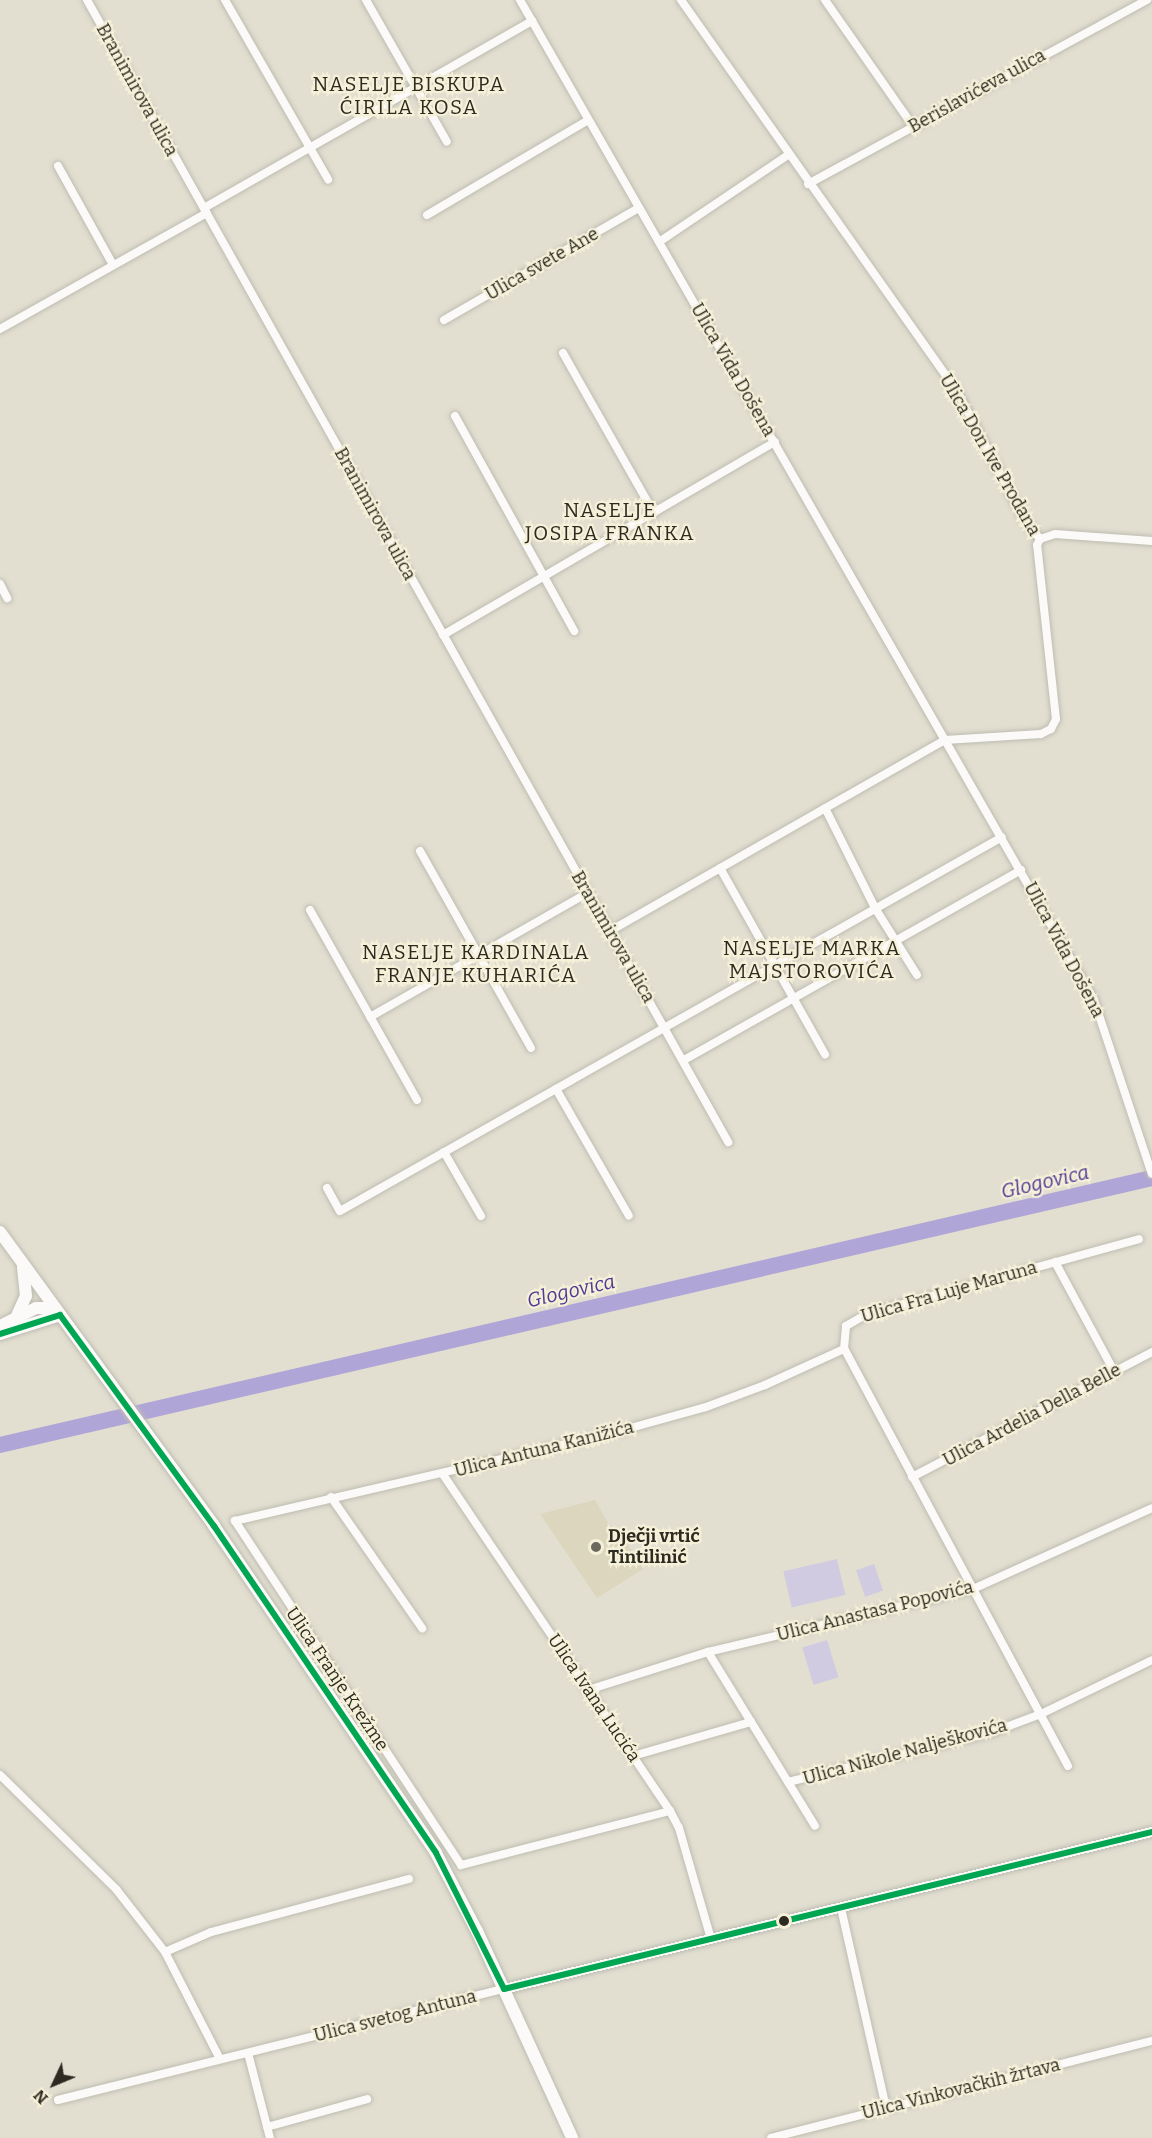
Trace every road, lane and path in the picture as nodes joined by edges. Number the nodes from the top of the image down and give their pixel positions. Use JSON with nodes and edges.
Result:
{"nodes":[{"id":1,"x":87,"y":0,"type":"edge"},
{"id":2,"x":225,"y":0,"type":"edge"},
{"id":3,"x":366,"y":0,"type":"edge"},
{"id":4,"x":520,"y":0,"type":"edge"},
{"id":5,"x":681,"y":0,"type":"edge"},
{"id":6,"x":825,"y":0,"type":"edge"},
{"id":7,"x":1147,"y":0,"type":"edge"},
{"id":8,"x":532,"y":21,"type":"junction"},
{"id":9,"x":416,"y":87,"type":"junction"},
{"id":10,"x":588,"y":120,"type":"junction"},
{"id":11,"x":914,"y":126,"type":"junction"},
{"id":12,"x":447,"y":142,"type":"dead end"},
{"id":13,"x":310,"y":148,"type":"junction"},
{"id":14,"x":788,"y":155,"type":"junction"},
{"id":15,"x":58,"y":166,"type":"dead end"},
{"id":16,"x":328,"y":179,"type":"dead end"},
{"id":17,"x":808,"y":184,"type":"junction"},
{"id":18,"x":639,"y":208,"type":"junction"},
{"id":19,"x":206,"y":211,"type":"junction"},
{"id":20,"x":427,"y":215,"type":"dead end"},
{"id":21,"x":659,"y":242,"type":"junction"},
{"id":22,"x":113,"y":265,"type":"junction"},
{"id":23,"x":444,"y":320,"type":"dead end"},
{"id":24,"x":0,"y":329,"type":"edge"},
{"id":25,"x":563,"y":353,"type":"dead end"},
{"id":26,"x":455,"y":416,"type":"dead end"},
{"id":27,"x":775,"y":442,"type":"junction"},
{"id":28,"x":654,"y":513,"type":"junction"},
{"id":29,"x":1040,"y":539,"type":"junction"},
{"id":30,"x":1152,"y":542,"type":"edge"},
{"id":31,"x":546,"y":575,"type":"junction"},
{"id":32,"x":0,"y":584,"type":"edge"},
{"id":33,"x":7,"y":598,"type":"dead end"},
{"id":34,"x":574,"y":631,"type":"dead end"},
{"id":35,"x":443,"y":635,"type":"junction"},
{"id":36,"x":945,"y":740,"type":"junction"},
{"id":37,"x":825,"y":808,"type":"junction"},
{"id":38,"x":1002,"y":837,"type":"junction"},
{"id":39,"x":420,"y":851,"type":"dead end"},
{"id":40,"x":720,"y":868,"type":"junction"},
{"id":41,"x":1021,"y":870,"type":"junction"},
{"id":42,"x":587,"y":893,"type":"junction"},
{"id":43,"x":875,"y":908,"type":"junction"},
{"id":44,"x":310,"y":910,"type":"dead end"},
{"id":45,"x":609,"y":930,"type":"junction"},
{"id":46,"x":895,"y":941,"type":"junction"},
{"id":47,"x":480,"y":955,"type":"junction"},
{"id":48,"x":775,"y":965,"type":"junction"},
{"id":49,"x":916,"y":975,"type":"dead end"},
{"id":50,"x":794,"y":998,"type":"junction"},
{"id":51,"x":370,"y":1017,"type":"junction"},
{"id":52,"x":664,"y":1026,"type":"junction"},
{"id":53,"x":531,"y":1048,"type":"dead end"},
{"id":54,"x":825,"y":1054,"type":"dead end"},
{"id":55,"x":684,"y":1060,"type":"junction"},
{"id":56,"x":556,"y":1089,"type":"junction"},
{"id":57,"x":417,"y":1100,"type":"dead end"},
{"id":58,"x":728,"y":1142,"type":"dead end"},
{"id":59,"x":444,"y":1152,"type":"junction"},
{"id":60,"x":1152,"y":1174,"type":"edge"},
{"id":61,"x":327,"y":1188,"type":"dead end"},
{"id":62,"x":481,"y":1216,"type":"dead end"},
{"id":63,"x":629,"y":1216,"type":"dead end"},
{"id":64,"x":0,"y":1232,"type":"edge"},
{"id":65,"x":1139,"y":1239,"type":"dead end"},
{"id":66,"x":21,"y":1260,"type":"junction"},
{"id":67,"x":1055,"y":1262,"type":"junction"},
{"id":68,"x":58,"y":1312,"type":"junction"},
{"id":69,"x":16,"y":1318,"type":"junction"},
{"id":70,"x":0,"y":1326,"type":"edge"},
{"id":71,"x":0,"y":1334,"type":"edge"},
{"id":72,"x":844,"y":1349,"type":"junction"},
{"id":73,"x":1152,"y":1352,"type":"edge"},
{"id":74,"x":1114,"y":1371,"type":"junction"},
{"id":75,"x":442,"y":1473,"type":"junction"},
{"id":76,"x":912,"y":1478,"type":"junction"},
{"id":77,"x":331,"y":1497,"type":"junction"},
{"id":78,"x":1152,"y":1508,"type":"edge"},
{"id":79,"x":235,"y":1521,"type":"joint"},
{"id":80,"x":973,"y":1589,"type":"junction"},
{"id":81,"x":300,"y":1625,"type":"junction"},
{"id":82,"x":422,"y":1628,"type":"dead end"},
{"id":83,"x":287,"y":1633,"type":"junction"},
{"id":84,"x":708,"y":1652,"type":"junction"},
{"id":85,"x":1152,"y":1660,"type":"edge"},
{"id":86,"x":588,"y":1690,"type":"junction"},
{"id":87,"x":1041,"y":1714,"type":"junction"},
{"id":88,"x":751,"y":1722,"type":"junction"},
{"id":89,"x":633,"y":1756,"type":"junction"},
{"id":90,"x":1068,"y":1766,"type":"dead end"},
{"id":91,"x":0,"y":1775,"type":"edge"},
{"id":92,"x":788,"y":1782,"type":"junction"},
{"id":93,"x":670,"y":1811,"type":"junction"},
{"id":94,"x":815,"y":1826,"type":"dead end"},
{"id":95,"x":1152,"y":1832,"type":"edge"},
{"id":96,"x":409,"y":1879,"type":"dead end"},
{"id":97,"x":841,"y":1908,"type":"junction"},
{"id":98,"x":711,"y":1939,"type":"junction"},
{"id":99,"x":165,"y":1952,"type":"junction"},
{"id":100,"x":504,"y":1989,"type":"junction"},
{"id":101,"x":1152,"y":2041,"type":"edge"},
{"id":102,"x":248,"y":2053,"type":"junction"},
{"id":103,"x":220,"y":2059,"type":"junction"},
{"id":104,"x":367,"y":2099,"type":"dead end"},
{"id":105,"x":58,"y":2100,"type":"dead end"},
{"id":106,"x":886,"y":2108,"type":"junction"},
{"id":107,"x":267,"y":2127,"type":"junction"},
{"id":108,"x":270,"y":2138,"type":"edge"},
{"id":109,"x":572,"y":2138,"type":"edge"},
{"id":110,"x":771,"y":2138,"type":"edge"}],
"edges":[{"from":1,"to":19,"type":"street","name":"Branimirova ulica"},
{"from":2,"to":13,"type":"street"},
{"from":3,"to":9,"type":"street"},
{"from":4,"to":8,"type":"street","name":"Ulica Vida Došena"},
{"from":5,"to":14,"type":"street","name":"Ulica Don Ive Prodana"},
{"from":6,"to":11,"type":"street"},
{"from":7,"to":11,"type":"street","name":"Berislavićeva ulica"},
{"from":8,"to":9,"type":"street"},
{"from":8,"to":10,"type":"street","name":"Ulica Vida Došena"},
{"from":9,"to":12,"type":"street"},
{"from":9,"to":13,"type":"street"},
{"from":10,"to":18,"type":"street","name":"Ulica Vida Došena"},
{"from":10,"to":20,"type":"street"},
{"from":11,"to":17,"type":"street","name":"Berislavićeva ulica"},
{"from":13,"to":16,"type":"street"},
{"from":13,"to":19,"type":"street"},
{"from":14,"to":17,"type":"street","name":"Ulica Don Ive Prodana"},
{"from":14,"to":21,"type":"street"},
{"from":15,"to":22,"type":"street"},
{"from":17,"to":29,"type":"street","name":"Ulica Don Ive Prodana"},
{"from":18,"to":21,"type":"street","name":"Ulica Vida Došena"},
{"from":18,"to":23,"type":"street","name":"Ulica svete Ane"},
{"from":19,"to":22,"type":"street"},
{"from":19,"to":35,"type":"street","name":"Branimirova ulica"},
{"from":21,"to":27,"type":"street","name":"Ulica Vida Došena"},
{"from":22,"to":24,"type":"street"},
{"from":25,"to":28,"type":"street"},
{"from":26,"to":31,"type":"street"},
{"from":27,"to":28,"type":"street"},
{"from":27,"to":36,"type":"street","name":"Ulica Vida Došena"},
{"from":28,"to":31,"type":"street"},
{"from":29,"to":30,"type":"street"},
{"from":29,"to":36,"type":"street","name":"Ulica Don Ive Prodana"},
{"from":31,"to":34,"type":"street"},
{"from":31,"to":35,"type":"street"},
{"from":32,"to":33,"type":"street"},
{"from":35,"to":42,"type":"street","name":"Branimirova ulica"},
{"from":36,"to":37,"type":"street"},
{"from":36,"to":38,"type":"street","name":"Ulica Vida Došena"},
{"from":37,"to":40,"type":"street"},
{"from":37,"to":43,"type":"street"},
{"from":38,"to":41,"type":"street","name":"Ulica Vida Došena"},
{"from":38,"to":43,"type":"street"},
{"from":39,"to":47,"type":"street"},
{"from":40,"to":45,"type":"street"},
{"from":40,"to":48,"type":"street"},
{"from":41,"to":46,"type":"street"},
{"from":41,"to":60,"type":"street","name":"Ulica Vida Došena"},
{"from":42,"to":45,"type":"street","name":"Branimirova ulica"},
{"from":42,"to":47,"type":"street"},
{"from":43,"to":46,"type":"street"},
{"from":43,"to":48,"type":"street"},
{"from":44,"to":51,"type":"street"},
{"from":45,"to":52,"type":"street","name":"Branimirova ulica"},
{"from":46,"to":49,"type":"street"},
{"from":46,"to":50,"type":"street"},
{"from":47,"to":51,"type":"street"},
{"from":47,"to":53,"type":"street"},
{"from":48,"to":50,"type":"street"},
{"from":48,"to":52,"type":"street"},
{"from":50,"to":54,"type":"street"},
{"from":50,"to":55,"type":"street"},
{"from":51,"to":57,"type":"street"},
{"from":52,"to":55,"type":"street","name":"Branimirova ulica"},
{"from":52,"to":56,"type":"street"},
{"from":55,"to":58,"type":"street","name":"Branimirova ulica"},
{"from":56,"to":59,"type":"street"},
{"from":56,"to":63,"type":"street"},
{"from":59,"to":61,"type":"street"},
{"from":59,"to":62,"type":"street"},
{"from":64,"to":66,"type":"main road"},
{"from":65,"to":67,"type":"street","name":"Ulica Fra Luje Maruna"},
{"from":66,"to":68,"type":"main road"},
{"from":66,"to":69,"type":"main road"},
{"from":67,"to":72,"type":"street","name":"Ulica Fra Luje Maruna"},
{"from":67,"to":74,"type":"street","name":"Ulica Fra Luje Maruna"},
{"from":68,"to":69,"type":"main road"},
{"from":68,"to":71,"type":"main road"},
{"from":68,"to":83,"type":"main road"},
{"from":69,"to":70,"type":"main road"},
{"from":72,"to":75,"type":"street","name":"Ulica Antuna Kanižića"},
{"from":72,"to":76,"type":"street"},
{"from":73,"to":74,"type":"street","name":"Ulica Ardelia Della Belle"},
{"from":74,"to":76,"type":"street","name":"Ulica Ardelia Della Belle"},
{"from":75,"to":77,"type":"street","name":"Ulica Antuna Kanižića"},
{"from":75,"to":86,"type":"street","name":"Ulica Ivana Lucića"},
{"from":76,"to":80,"type":"street"},
{"from":77,"to":79,"type":"street","name":"Ulica Antuna Kanižića"},
{"from":77,"to":82,"type":"street"},
{"from":78,"to":80,"type":"street","name":"Ulica Anastasa Popovića"},
{"from":79,"to":81,"type":"street","name":"Ulica Franje Krežme"},
{"from":80,"to":84,"type":"street","name":"Ulica Anastasa Popovića"},
{"from":80,"to":87,"type":"street"},
{"from":81,"to":83,"type":"street"},
{"from":81,"to":93,"type":"street","name":"Ulica Franje Krežme"},
{"from":83,"to":100,"type":"main road"},
{"from":84,"to":86,"type":"street","name":"Ulica Anastasa Popovića"},
{"from":84,"to":88,"type":"street"},
{"from":85,"to":87,"type":"street","name":"Ulica Nikole Nalješkovića"},
{"from":86,"to":89,"type":"street","name":"Ulica Ivana Lucića"},
{"from":87,"to":90,"type":"street"},
{"from":87,"to":92,"type":"street","name":"Ulica Nikole Nalješkovića"},
{"from":88,"to":89,"type":"street"},
{"from":88,"to":92,"type":"street"},
{"from":89,"to":93,"type":"street","name":"Ulica Ivana Lucića"},
{"from":91,"to":99,"type":"street"},
{"from":92,"to":94,"type":"street"},
{"from":93,"to":98,"type":"street","name":"Ulica Ivana Lucića"},
{"from":95,"to":97,"type":"main road","name":"Ulica svetog Antuna"},
{"from":96,"to":99,"type":"street"},
{"from":97,"to":98,"type":"main road","name":"Ulica svetog Antuna"},
{"from":97,"to":106,"type":"street"},
{"from":98,"to":100,"type":"main road","name":"Ulica svetog Antuna"},
{"from":99,"to":103,"type":"street"},
{"from":100,"to":102,"type":"street","name":"Ulica svetog Antuna"},
{"from":100,"to":109,"type":"main road"},
{"from":101,"to":106,"type":"street","name":"Ulica Vinkovačkih žrtava"},
{"from":102,"to":103,"type":"street","name":"Ulica svetog Antuna"},
{"from":102,"to":107,"type":"street"},
{"from":103,"to":105,"type":"street","name":"Ulica svetog Antuna"},
{"from":104,"to":107,"type":"street"},
{"from":106,"to":110,"type":"street","name":"Ulica Vinkovačkih žrtava"},
{"from":107,"to":108,"type":"street"}]}
